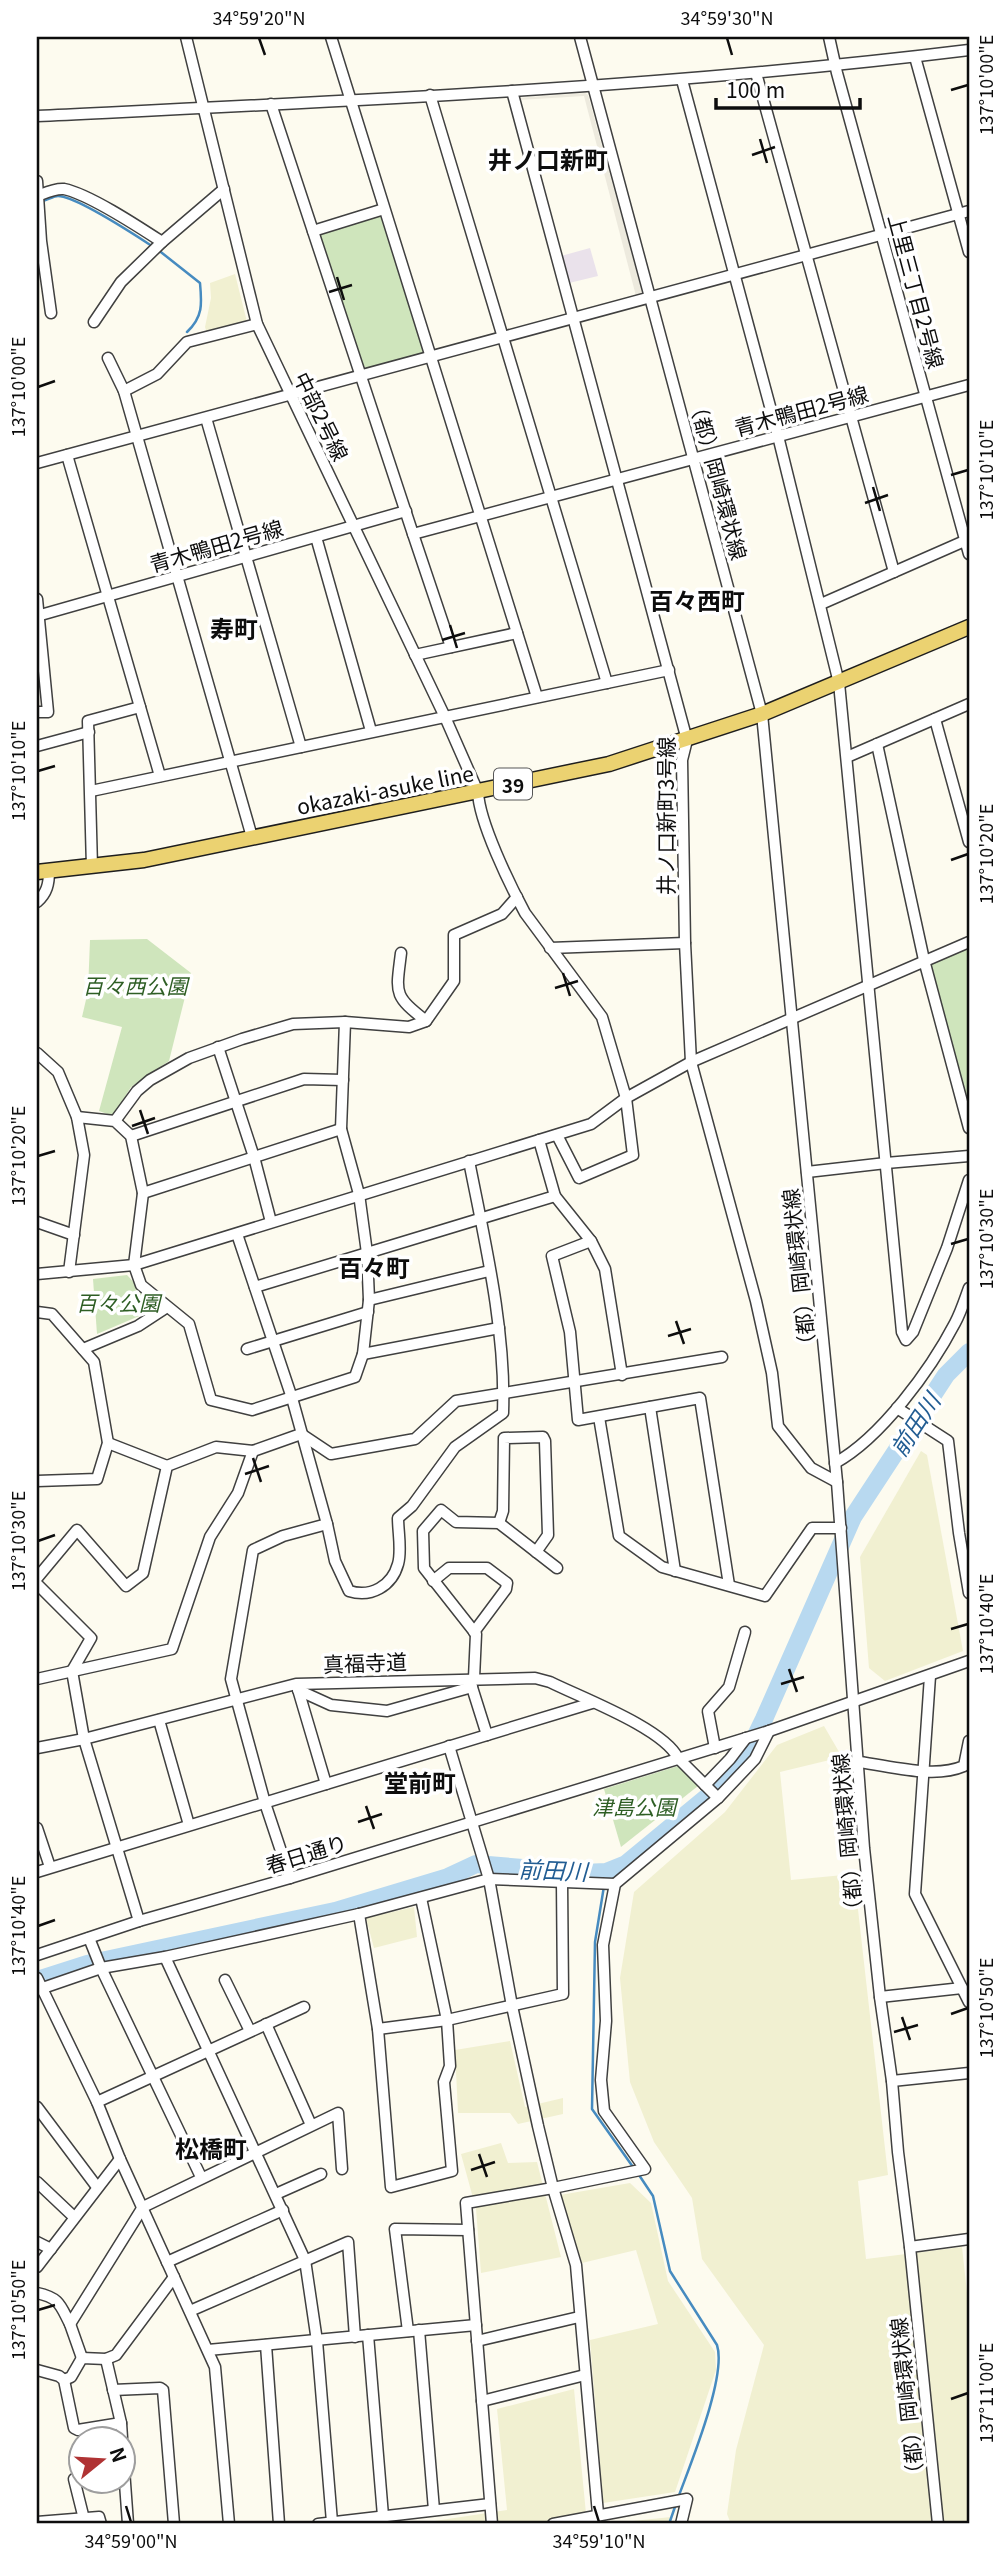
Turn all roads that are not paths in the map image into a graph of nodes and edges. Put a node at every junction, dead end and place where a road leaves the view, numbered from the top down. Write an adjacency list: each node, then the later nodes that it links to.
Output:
1 (186, 37): 15 (street, 中部2号線)
2 (331, 37): 13 (street)
3 (580, 37): 10 (street, （都）岡崎環状線)
4 (829, 37): 7 (street, 上里三丁目2号線)
5 (969, 50): 6 (street)
6 (915, 57): 7 (street); 22 (street)
7 (836, 65): 8 (street); 24 (street, 上里三丁目2号線)
8 (756, 74): 9 (street); 27 (street)
9 (682, 80): 10 (street); 28 (street)
10 (594, 87): 11 (street); 29 (street, （都）岡崎環状線)
11 (512, 91): 12 (street); 31 (street, 井ノ口新町3号線)
12 (430, 95): 13 (street); 34 (street)
13 (351, 100): 14 (street); 20 (street)
14 (271, 104): 15 (street); 23 (street)
15 (204, 108): 16 (street); 18 (street, 中部2号線)
16 (37, 116)
17 (37, 181): 19 (street)
18 (224, 188): 25 (street); 33 (street, 中部2号線)
19 (37, 195): 21 (street); 25 (street)
20 (384, 209): 23 (street); 35 (street)
21 (38, 212): 30 (street)
22 (964, 213): 24 (street); 26 (street)
23 (313, 231): 37 (street)
24 (881, 235): 27 (street); 41 (street, 上里三丁目2号線)
25 (162, 242): 32 (street)
26 (969, 252)
27 (807, 255): 28 (street); 42 (street)
28 (734, 274): 29 (street); 45 (street)
29 (650, 298): 31 (street); 47 (street, （都）岡崎環状線)
30 (51, 313)
31 (574, 318): 34 (street); 49 (street, 井ノ口新町3号線)
32 (94, 322)
33 (257, 324): 39 (street); 40 (street, 中部2号線)
34 (504, 338): 35 (street); 50 (street)
35 (430, 357): 37 (street); 52 (street)
36 (108, 358): 39 (street)
37 (362, 376): 40 (street); 51 (street)
38 (969, 385): 41 (street, 青木鴨田2号線)
39 (124, 391): 44 (street)
40 (290, 395): 43 (street); 53 (street, 中部2号線)
41 (926, 396): 42 (street, 青木鴨田2号線); 56 (street, 上里三丁目2号線)
42 (852, 417): 45 (street, 青木鴨田2号線); 59 (street)
43 (206, 418): 44 (street); 58 (street)
44 (137, 436): 46 (street); 60 (street)
45 (778, 436): 47 (street, 青木鴨田2号線); 63 (street)
46 (67, 455): 48 (street); 61 (street)
47 (693, 459): 49 (street, 青木鴨田2号線); 77 (street, （都）岡崎環状線)
48 (37, 463)
49 (617, 479): 50 (street, 青木鴨田2号線); 70 (street, 井ノ口新町3号線)
50 (551, 497): 52 (street, 青木鴨田2号線); 71 (street)
51 (406, 511): 53 (street, 青木鴨田2号線); 54 (street)
52 (480, 516): 54 (street, 青木鴨田2号線); 66 (street)
53 (354, 526): 55 (street, 青木鴨田2号線); 68 (street, 中部2号線)
54 (413, 534): 67 (street)
55 (316, 537): 58 (street, 青木鴨田2号線); 80 (street)
56 (967, 540): 57 (street, 上里三丁目2号線); 59 (street)
57 (969, 554)
58 (247, 556): 60 (street, 青木鴨田2号線); 85 (street)
59 (894, 572): 63 (street)
60 (177, 576): 61 (street, 青木鴨田2号線); 87 (street)
61 (108, 596): 64 (street, 青木鴨田2号線); 75 (street)
62 (37, 599): 64 (street)
63 (821, 604): 72 (street)
64 (38, 616): 69 (street)
65 (969, 627): 72 (main road, okazaki-asuke line / 39)
66 (517, 633): 67 (street); 73 (street)
67 (451, 647): 68 (street)
68 (415, 655): 78 (street, 中部2号線)
69 (40, 668): 76 (street)
70 (669, 670): 71 (street); 82 (street, 井ノ口新町3号線)
71 (607, 683): 73 (street)
72 (839, 684): 77 (main road, okazaki-asuke line / 39); 86 (street)
73 (537, 697): 78 (street)
74 (969, 704): 79 (street)
75 (140, 707): 81 (street); 88 (street)
76 (37, 712)
77 (762, 714): 82 (main road, okazaki-asuke line / 39); 103 (street, （都）岡崎環状線)
78 (444, 717): 80 (street); 90 (street, 中部2号線)
79 (935, 719): 83 (street); 92 (street)
80 (371, 731): 85 (street)
81 (89, 732): 84 (street); 89 (street)
82 (687, 740): 90 (main road, okazaki-asuke line / 39); 98 (street, 井ノ口新町3号線)
83 (877, 744): 86 (street); 101 (street)
84 (37, 746)
85 (301, 747): 87 (street)
86 (846, 757): 102 (street)
87 (231, 761): 88 (street); 91 (street)
88 (160, 776): 89 (street)
89 (91, 791): 93 (street)
90 (478, 792): 91 (main road, okazaki-asuke line / 39); 95 (street, 中部2号線)
91 (252, 837): 93 (main road, okazaki-asuke line / 39)
92 (969, 842)
93 (92, 867): 94 (main road, okazaki-asuke line / 39)
94 (43, 872): 96 (street)
95 (517, 897): 99 (street, 中部2号線); 104 (street)
96 (37, 902)
97 (969, 942): 101 (street)
98 (685, 943): 99 (street); 108 (street, 井ノ口新町3号線)
99 (551, 948): 110 (street, 中部2号線)
100 (401, 953): 104 (street)
101 (924, 960): 102 (street); 114 (street)
102 (869, 983): 103 (street); 122 (street)
103 (792, 1018): 108 (street); 123 (street, （都）岡崎環状線)
104 (426, 1021): 105 (street)
105 (345, 1022): 106 (street); 109 (street)
106 (218, 1047): 111 (street); 113 (street)
107 (37, 1054): 112 (street)
108 (691, 1062): 110 (street); 164 (street, 井ノ口新町3号線)
109 (343, 1080): 111 (street); 115 (street)
110 (626, 1098): 116 (street); 116 (street, 中部2号線)
111 (236, 1102): 117 (street); 120 (street)
112 (76, 1117): 113 (street); 132 (street)
113 (115, 1121): 117 (street)
114 (969, 1128)
115 (341, 1129): 120 (street); 126 (street)
116 (557, 1135): 118 (street)
117 (131, 1136): 125 (street)
118 (539, 1140): 121 (street); 127 (street)
119 (969, 1156): 122 (street)
120 (254, 1157): 125 (street); 130 (street)
121 (469, 1161): 126 (street); 128 (street)
122 (886, 1163): 123 (street); 124 (street)
123 (807, 1172): 161 (street, （都）岡崎環状線)
124 (969, 1180)
125 (143, 1193): 135 (street)
126 (359, 1194): 130 (street); 134 (street)
127 (555, 1196): 128 (street); 133 (street)
128 (480, 1219): 134 (street); 136 (street)
129 (37, 1222): 132 (street)
130 (271, 1222): 131 (street)
131 (237, 1234): 135 (street); 139 (street)
132 (74, 1236): 137 (street)
133 (591, 1241): 151 (street); 152 (street)
134 (368, 1254): 139 (street); 141 (street)
135 (134, 1265): 137 (street); 142 (street)
136 (489, 1271): 141 (street); 145 (street)
137 (69, 1272): 138 (street)
138 (37, 1274)
139 (255, 1287): 146 (street)
140 (969, 1288): 156 (street)
141 (369, 1300): 144 (street)
142 (167, 1307): 147 (street); 154 (street)
143 (37, 1312): 147 (street)
144 (368, 1312): 146 (street); 149 (street)
145 (499, 1328): 149 (street); 153 (street)
146 (273, 1340): 148 (street); 154 (street)
147 (83, 1349): 159 (street)
148 (247, 1349)
149 (363, 1354): 154 (street)
150 (722, 1357): 151 (street)
151 (622, 1375): 152 (street)
152 (573, 1382): 153 (street); 157 (street)
153 (503, 1392): 158 (street); 166 (street)
154 (292, 1398): 158 (street)
155 (650, 1407): 157 (street); 170 (street); 174 (street)
156 (897, 1408): 161 (street); 175 (street)
157 (599, 1416): 170 (street)
158 (301, 1434): 160 (street); 166 (street)
159 (108, 1443): 162 (street); 163 (street)
160 (253, 1451): 162 (street); 179 (street)
161 (835, 1463): 164 (street, （都）岡崎環状線)
162 (167, 1466): 171 (street)
163 (37, 1482)
164 (837, 1482): 167 (street, （都）岡崎環状線)
165 (499, 1523): 168 (street); 168 (street); 172 (street)
166 (327, 1524): 184 (street)
167 (841, 1528): 174 (street); 185 (street, （都）岡崎環状線)
168 (536, 1552): 169 (street)
169 (557, 1568)
170 (676, 1571): 174 (street)
171 (38, 1574)
172 (433, 1581): 176 (street); 176 (street)
173 (37, 1584): 179 (street)
174 (729, 1585)
175 (969, 1593)
176 (474, 1632): 182 (street)
177 (746, 1632): 195 (street)
178 (969, 1661): 180 (street)
179 (72, 1671): 181 (street); 191 (street)
180 (930, 1676): 185 (street); 198 (street)
181 (37, 1679)
182 (472, 1681): 183 (street, 真福寺道); 183 (street); 186 (street, 真福寺道); 189 (street)
183 (297, 1687): 184 (street, 真福寺道); 200 (street)
184 (236, 1701): 187 (street, 真福寺道); 203 (street)
185 (854, 1702): 188 (street); 197 (street, （都）岡崎環状線)
186 (592, 1703): 189 (street); 196 (street, 真福寺道)
187 (159, 1720): 191 (street, 真福寺道); 205 (street)
188 (769, 1731): 190 (street, 春日通り); 202 (street)
189 (487, 1735): 193 (street)
190 (746, 1738): 195 (street, 春日通り); 201 (street)
191 (84, 1739): 194 (street, 真福寺道); 207 (street)
192 (969, 1741): 199 (street)
193 (449, 1746): 200 (street); 204 (street)
194 (37, 1748)
195 (715, 1748): 196 (street, 春日通り)
196 (678, 1758): 201 (street, 真福寺道); 204 (street, 春日通り)
197 (859, 1762): 198 (street); 224 (street, （都）岡崎環状線)
198 (925, 1770): 199 (street); 223 (street)
199 (967, 1771)
200 (326, 1784): 203 (street)
201 (705, 1785): 202 (street, 真福寺道)
202 (718, 1798): 213 (street)
203 (265, 1803): 205 (street); 210 (street)
204 (472, 1823): 210 (street, 春日通り); 211 (street)
205 (189, 1825): 207 (street)
206 (37, 1828): 208 (street)
207 (117, 1846): 208 (street); 216 (street)
208 (50, 1867): 209 (street)
209 (37, 1871)
210 (290, 1878): 216 (street, 春日通り)
211 (489, 1879): 212 (street); 214 (street); 226 (street)
212 (562, 1882): 213 (street); 226 (street)
213 (615, 1884): 246 (street)
214 (421, 1898): 215 (street); 228 (street)
215 (359, 1913): 219 (street); 230 (street)
216 (139, 1921): 217 (street, 春日通り)
217 (89, 1938): 218 (street, 春日通り); 220 (street)
218 (37, 1955)
219 (165, 1957): 220 (street); 232 (street)
220 (101, 1968): 222 (street); 234 (street)
221 (225, 1980): 231 (street)
222 (38, 1985): 236 (street)
223 (962, 1988): 224 (street); 225 (street)
224 (880, 1997): 235 (street, （都）岡崎環状線)
225 (969, 2002)
226 (512, 2006): 228 (street); 246 (street)
227 (303, 2007): 229 (street)
228 (447, 2020): 230 (street); 230 (street)
229 (266, 2024): 231 (street); 238 (street)
230 (378, 2029)
231 (250, 2031): 232 (street)
232 (209, 2050): 234 (street); 239 (street)
233 (969, 2073): 235 (street)
234 (153, 2076): 236 (street); 243 (street)
235 (892, 2081): 254 (street, （都）岡崎環状線)
236 (97, 2102): 240 (street)
237 (37, 2107): 245 (street)
238 (311, 2125): 239 (street); 241 (street)
239 (256, 2151): 243 (street); 247 (street)
240 (120, 2159): 245 (street); 248 (street)
241 (342, 2169)
242 (321, 2174): 247 (street)
243 (201, 2177): 248 (street)
244 (37, 2182): 250 (street)
245 (97, 2187): 250 (street)
246 (553, 2188): 251 (street); 262 (street)
247 (275, 2194): 249 (street)
248 (143, 2207): 257 (street); 263 (street)
249 (283, 2210): 256 (street); 257 (street)
250 (74, 2217): 255 (street)
251 (468, 2230): 264 (street); 265 (street)
252 (969, 2239): 254 (street)
253 (37, 2242): 255 (street)
254 (910, 2247): 299 (street, （都）岡崎環状線)
255 (51, 2249): 258 (street)
256 (305, 2260): 261 (street); 267 (street); 268 (street)
257 (167, 2262): 259 (street)
258 (37, 2267)
259 (174, 2277): 261 (street); 273 (street)
260 (37, 2293): 263 (street)
261 (190, 2311): 271 (street)
262 (579, 2317): 269 (street); 275 (street)
263 (70, 2324): 272 (street)
264 (476, 2325): 265 (street); 269 (street)
265 (414, 2331): 266 (street); 283 (street)
266 (368, 2335): 267 (street); 285 (street)
267 (355, 2337): 268 (street)
268 (317, 2341): 270 (street); 289 (street)
269 (477, 2341): 278 (street)
270 (267, 2345): 271 (street); 294 (street)
271 (208, 2350): 293 (street)
272 (82, 2358): 273 (street); 276 (street)
273 (106, 2359): 277 (street)
274 (37, 2370): 276 (street)
275 (585, 2375): 278 (street); 284 (street)
276 (64, 2380): 279 (street)
277 (113, 2390): 279 (street); 292 (street)
278 (482, 2401): 282 (street)
279 (121, 2423)
280 (78, 2494): 286 (street)
281 (126, 2494): 291 (street)
282 (491, 2504): 283 (street); 296 (street)
283 (434, 2510): 285 (street)
284 (598, 2514): 297 (street); 298 (street)
285 (383, 2516): 289 (street)
286 (84, 2519): 288 (street); 290 (street)
287 (37, 2522): 288 (street)
288 (72, 2522)
289 (332, 2522): 295 (street)
290 (101, 2524)
291 (128, 2524)
292 (174, 2524)
293 (229, 2524)
294 (279, 2524)
295 (318, 2524)
296 (492, 2524)
297 (553, 2524)
298 (681, 2524)
299 (938, 2524)

